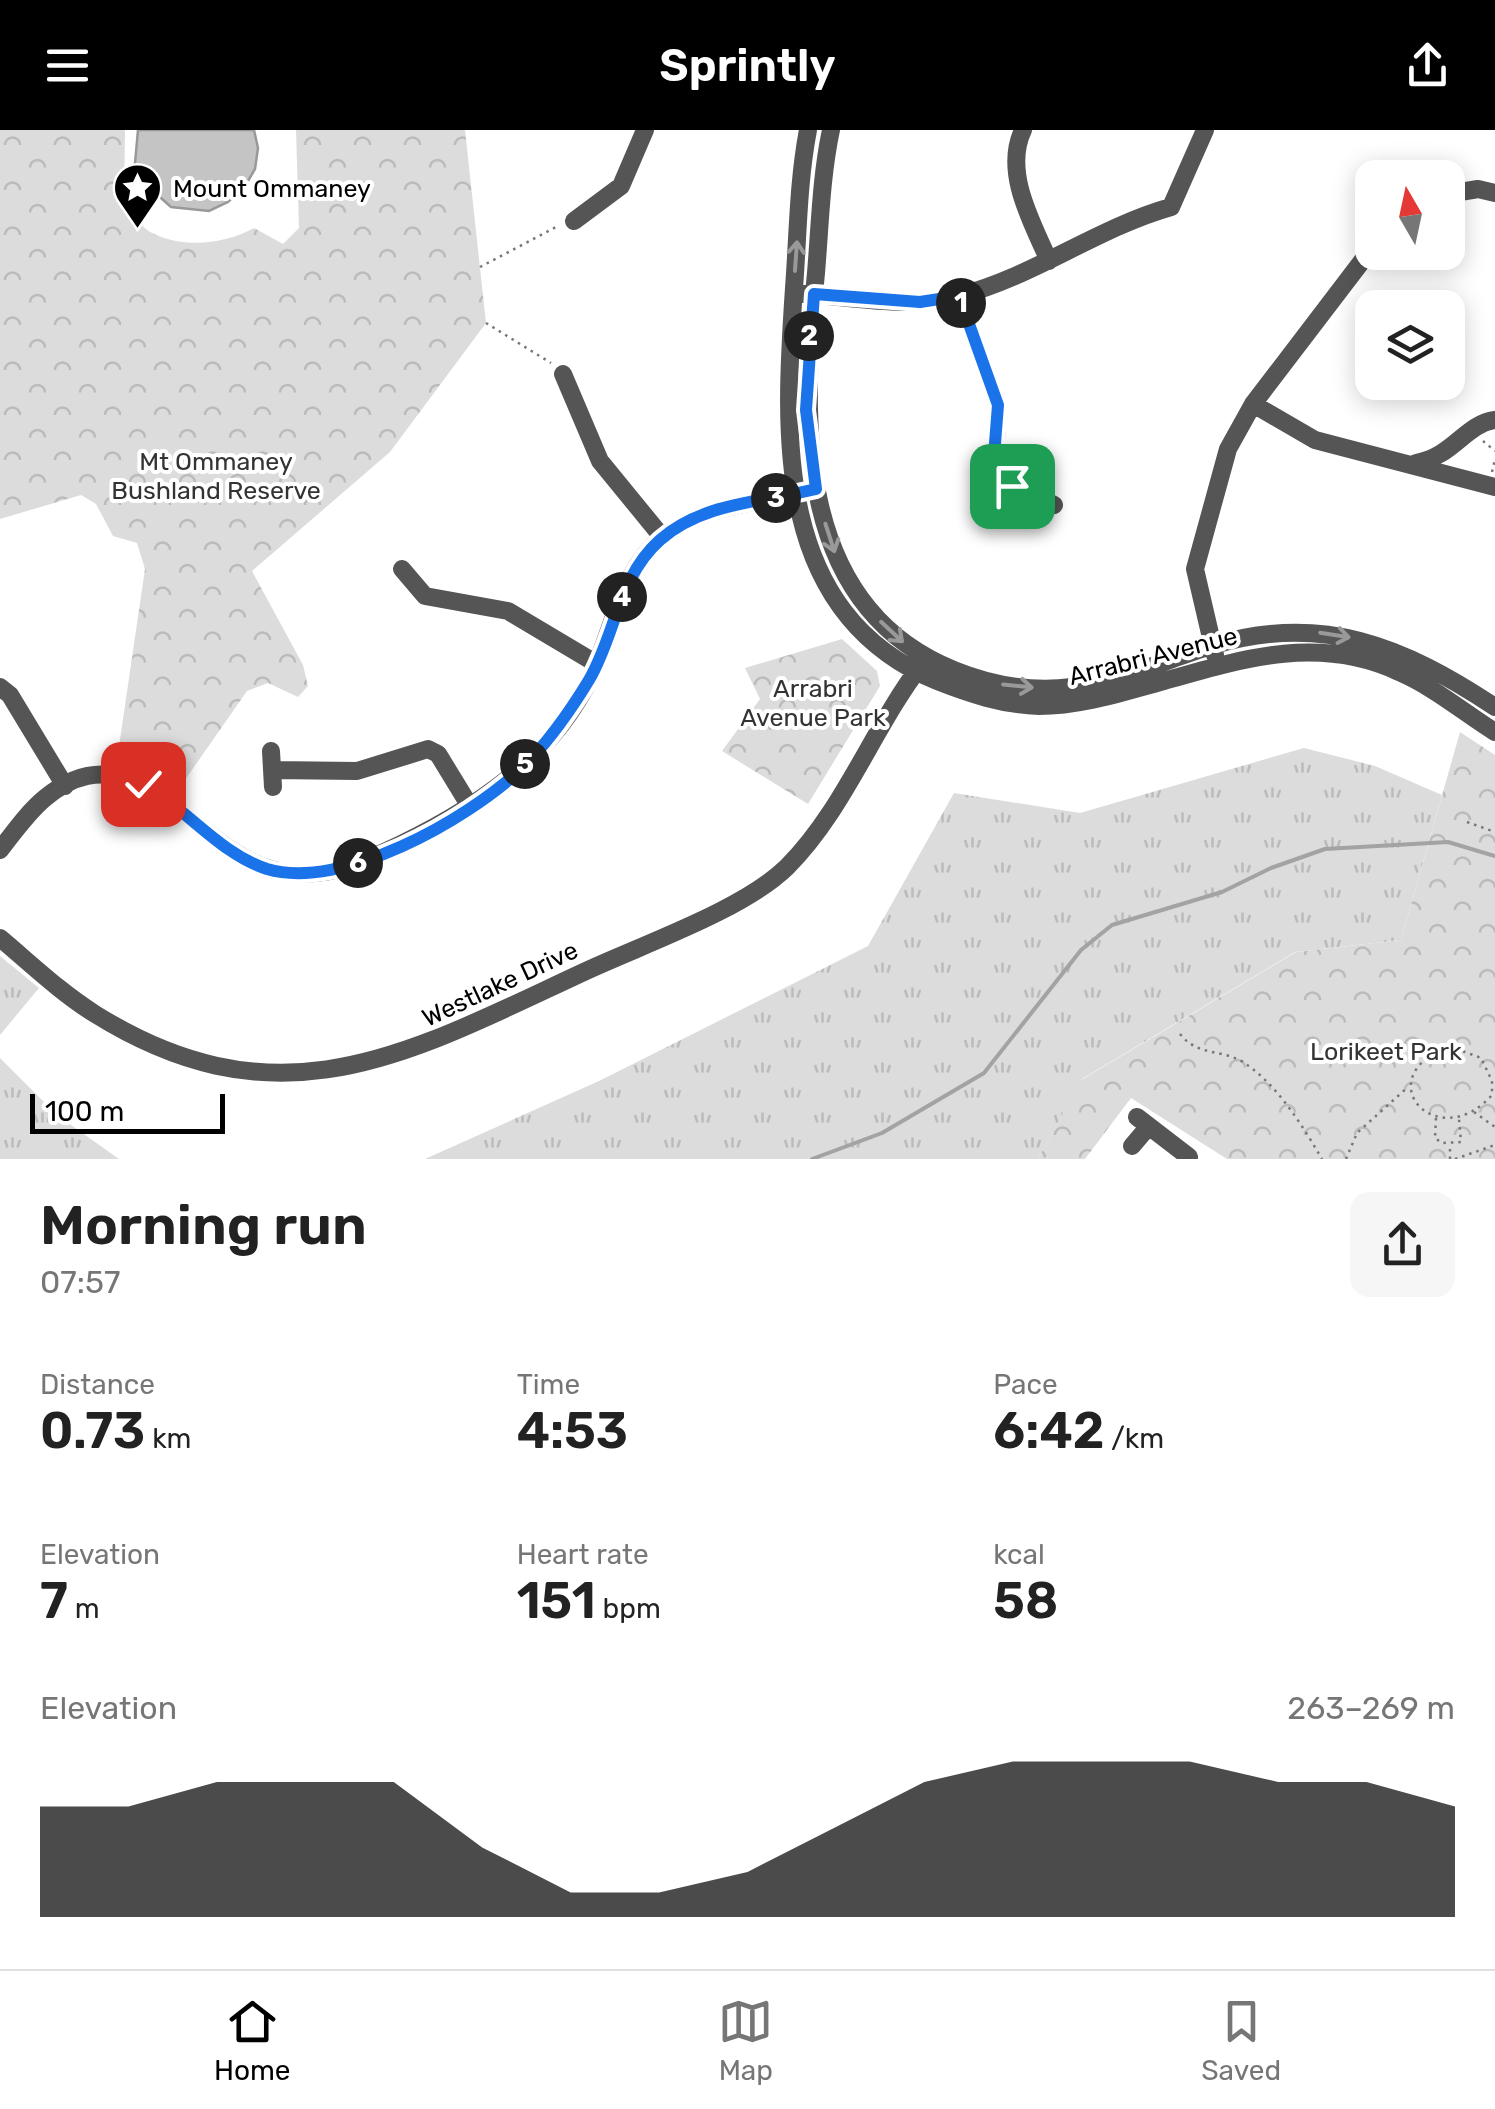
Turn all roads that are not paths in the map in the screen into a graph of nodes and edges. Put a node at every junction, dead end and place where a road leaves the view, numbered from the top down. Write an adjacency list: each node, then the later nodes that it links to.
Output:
1 (645, 130): 8 (street)
2 (1023, 130): 9 (street)
3 (1205, 130): 9 (street)
4 (804, 131): 5 (street); 11 (street, Arrabri Avenue, one-way to 4)
5 (830, 133): 12 (street, Arrabri Avenue)
6 (1465, 191): 7 (street)
7 (1495, 193)
8 (574, 221)
9 (1049, 261): 13 (street)
10 (1355, 270): 15 (street)
11 (794, 293): 12 (street); 20 (street, Arrabri Avenue)
12 (814, 294): 13 (street); 19 (street, Arrabri Avenue)
13 (959, 296): 21 (street)
14 (564, 374): 22 (street)
15 (1253, 404): 17 (street); 24 (street)
16 (1495, 420): 17 (street)
17 (1410, 463): 18 (street)
18 (1495, 487)
19 (816, 489): 20 (street); 26 (street, Arrabri Avenue, one-way to 26)
20 (796, 494): 22 (street); 26 (street, Arrabri Avenue)
21 (1054, 504)
22 (663, 538): 25 (street)
23 (402, 569): 25 (street)
24 (1212, 646): 26 (street, Arrabri Avenue, one-way to 24); 27 (street); 29 (street, Arrabri Avenue, one-way to 29)
25 (597, 664): 33 (street)
26 (920, 665): 27 (street, Arrabri Avenue); 35 (street, Westlake Drive)
27 (1218, 665): 30 (street, Arrabri Avenue)
28 (0, 687): 32 (street)
29 (1495, 707)
30 (1495, 732)
31 (271, 751): 33 (street)
32 (64, 786): 33 (street); 34 (street)
33 (470, 808)
34 (0, 850)
35 (0, 938)
36 (1132, 1146): 37 (street)
37 (1191, 1158)

